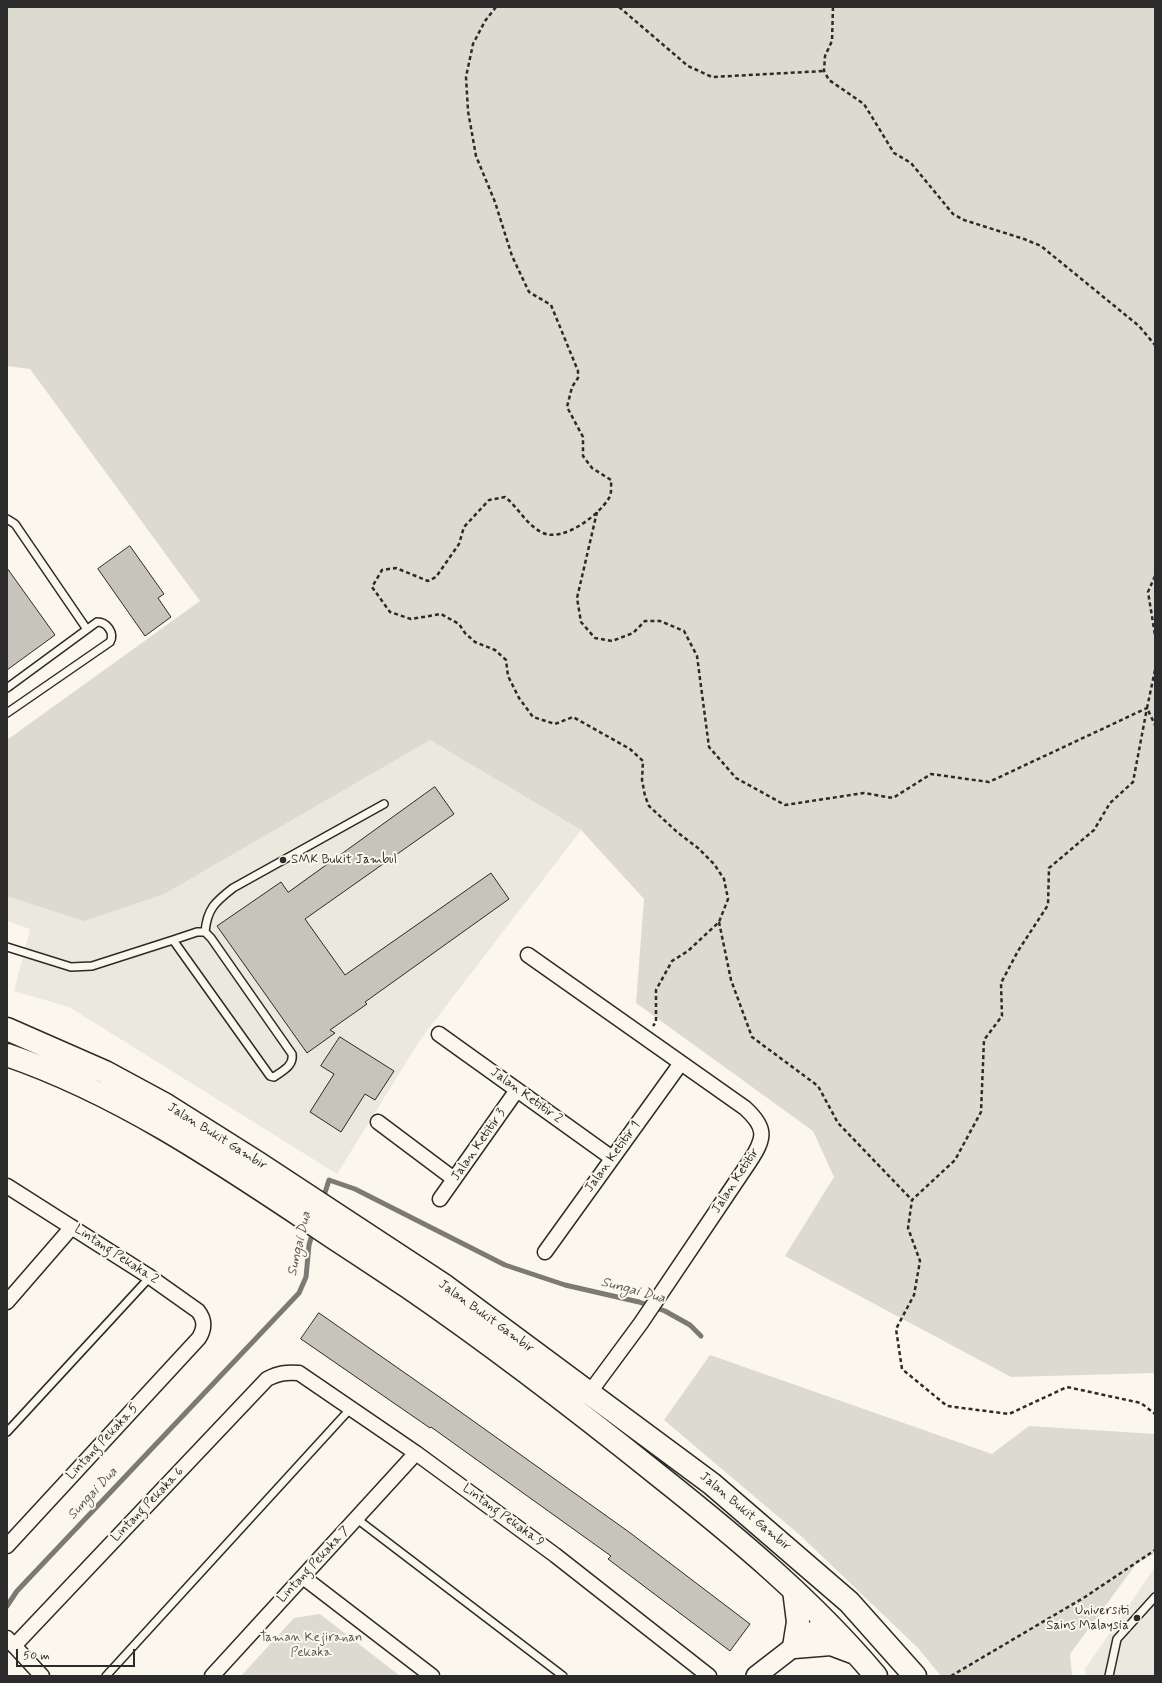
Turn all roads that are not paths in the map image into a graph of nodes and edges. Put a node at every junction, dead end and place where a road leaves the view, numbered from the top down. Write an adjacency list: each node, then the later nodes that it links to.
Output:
1 (7, 519): 2 (lane)
2 (86, 628): 3 (lane); 4 (lane)
3 (7, 688)
4 (7, 713)
5 (384, 804): 6 (lane)
6 (205, 932): 7 (lane); 7 (lane)
7 (173, 940): 8 (lane)
8 (7, 947)
9 (528, 954): 13 (street, Jalan Ketitir)
10 (7, 1029): 20 (main road, Jalan Bukit Gambir)
11 (439, 1034): 14 (street, Jalan Ketitir 2)
12 (7, 1055): 20 (main road, Jalan Bukit Gambir)
13 (681, 1063): 16 (street, Jalan Ketitir 1); 28 (street, Jalan Ketitir)
14 (517, 1090): 16 (street, Jalan Ketitir 2); 17 (street, Jalan Ketitir 3)
15 (378, 1122): 17 (street)
16 (612, 1158): 23 (street, Jalan Ketitir 1)
17 (454, 1179): 19 (street, Jalan Ketitir 3)
18 (7, 1186): 21 (street, Lintang Pekaka 2)
19 (440, 1199)
20 (297, 1202): 22 (main road, Jalan Bukit Gambir)
21 (72, 1227): 24 (street, Lintang Pekaka 2); 25 (street)
22 (338, 1229): 28 (main road, Jalan Bukit Gambir); 36 (main road, Jalan Bukit Gambir)
23 (545, 1252)
24 (150, 1278): 26 (street, Lintang Pekaka 2); 30 (lane)
25 (7, 1302)
26 (199, 1338): 33 (street, Lintang Pekaka 5)
27 (287, 1372): 29 (street, Lintang Pekaka 9); 40 (street, Lintang Pekaka 6)
28 (590, 1392): 35 (main road, Jalan Bukit Gambir)
29 (351, 1408): 31 (street, Lintang Pekaka 9); 44 (lane)
30 (7, 1432)
31 (416, 1453): 32 (street, Lintang Pekaka 7); 48 (street, Lintang Pekaka 9)
32 (357, 1519): 34 (street, Lintang Pekaka 7); 47 (lane)
33 (7, 1546)
34 (303, 1578): 45 (street, Lintang Pekaka 7); 46 (street)
35 (826, 1580): 38 (main road); 39 (main road, Jalan Bukit Gambir)
36 (794, 1590): 38 (main road, Jalan Bukit Gambir); 41 (main road)
37 (1155, 1597): 52 (lane)
38 (826, 1621): 39 (main road); 41 (main road); 42 (main road, Jalan Bukit Gambir)
39 (871, 1625): 51 (main road, Jalan Bukit Gambir)
40 (11, 1642): 43 (street)
41 (794, 1647): 42 (main road); 49 (main road)
42 (858, 1654): 50 (main road, Jalan Bukit Gambir)
43 (42, 1676)
44 (106, 1676)
45 (212, 1676)
46 (432, 1676)
47 (563, 1676)
48 (709, 1676)
49 (756, 1676)
50 (876, 1676)
51 (915, 1676)
52 (1109, 1676)

